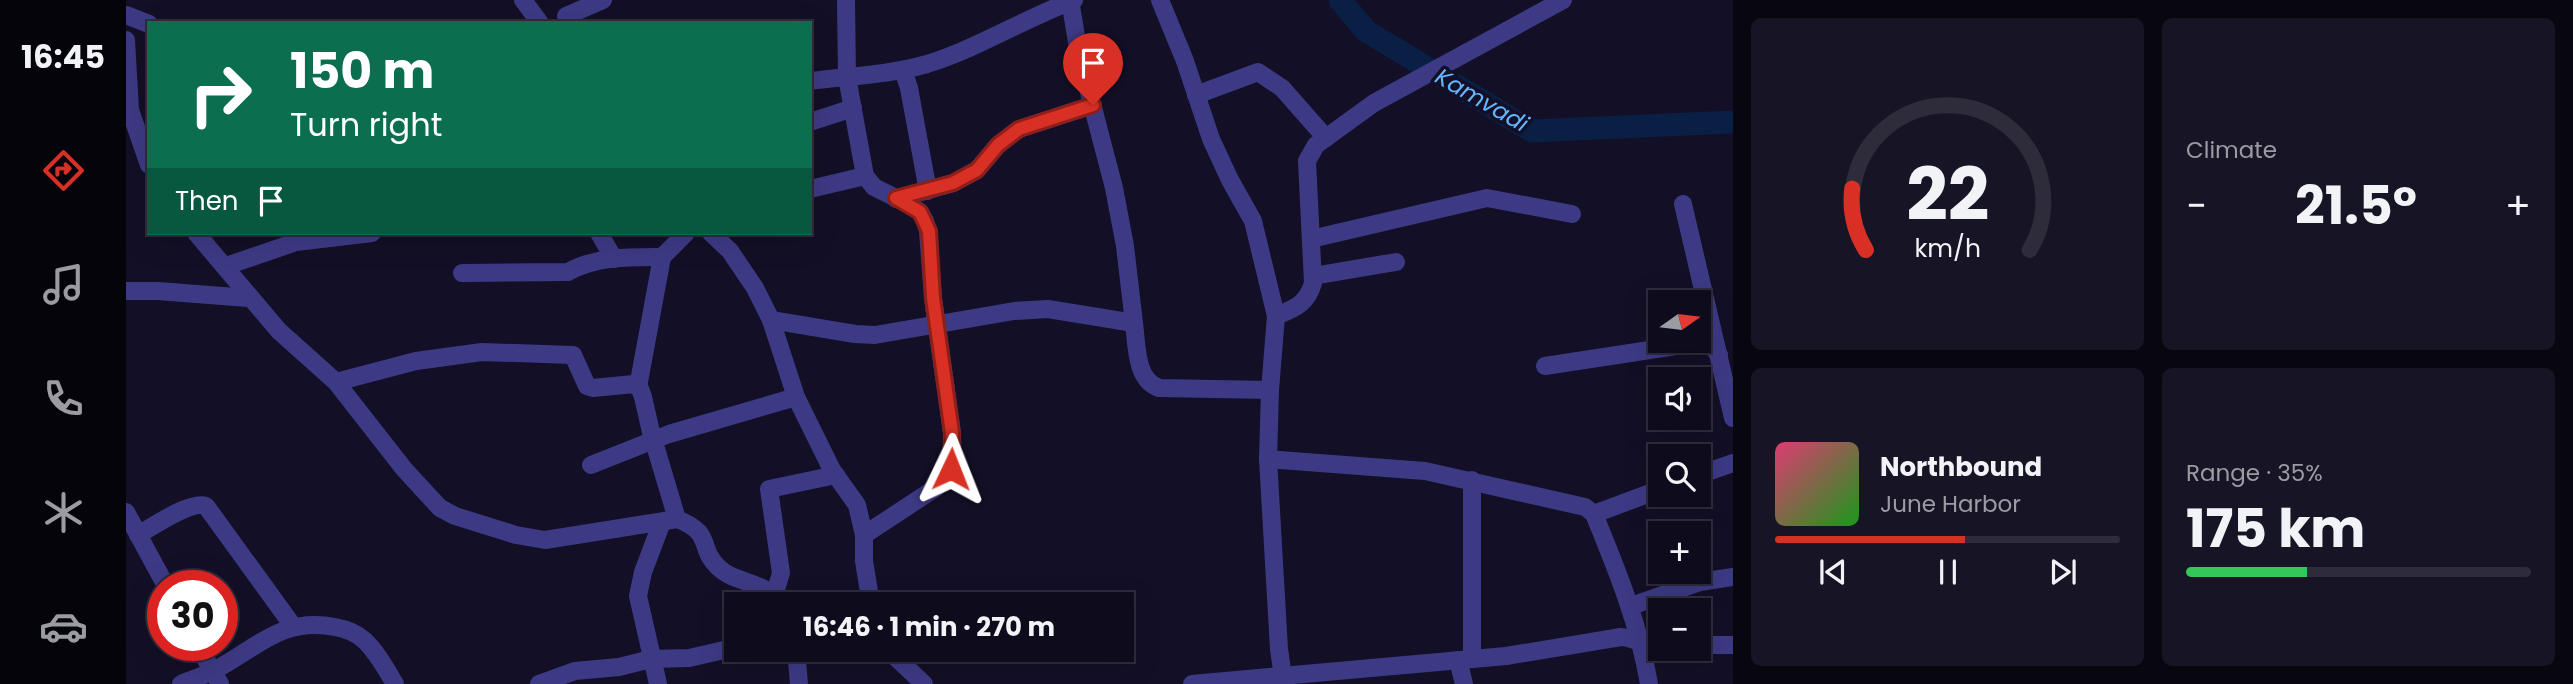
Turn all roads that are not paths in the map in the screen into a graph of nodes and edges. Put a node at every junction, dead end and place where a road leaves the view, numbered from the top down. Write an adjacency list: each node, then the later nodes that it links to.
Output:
1 (523, 0): 9 (street)
2 (603, 0): 7 (street)
3 (846, 0): 13 (street)
4 (1160, 0): 15 (street)
5 (1563, 0): 19 (street)
6 (1071, 1): 12 (street); 16 (street)
7 (566, 13)
8 (126, 15): 10 (street)
9 (539, 21)
10 (147, 23)
11 (126, 40): 20 (street)
12 (903, 70): 13 (street); 23 (street)
13 (847, 77): 14 (street); 17 (street)
14 (812, 81)
15 (1196, 95): 19 (street); 41 (street)
16 (1093, 105): 23 (street); 43 (street)
17 (853, 108): 18 (street); 21 (street)
18 (812, 121)
19 (1326, 138): 32 (street)
20 (147, 160)
21 (865, 176): 22 (street); 24 (street)
22 (812, 189)
23 (928, 191): 24 (street)
24 (896, 198): 44 (street)
25 (1683, 204): 45 (street)
26 (1572, 214): 32 (street)
27 (198, 235): 36 (street)
28 (355, 235): 36 (street)
29 (600, 235): 34 (street)
30 (685, 235): 33 (street)
31 (713, 235): 42 (street)
32 (1311, 239): 38 (street)
33 (662, 257): 34 (street); 48 (street)
34 (614, 259): 37 (street)
35 (1396, 262): 38 (street)
36 (226, 266): 40 (street)
37 (462, 273)
38 (1313, 276): 41 (street)
39 (126, 291): 40 (street)
40 (248, 298): 47 (street)
41 (1276, 316): 49 (street)
42 (771, 320): 44 (street); 50 (street)
43 (1134, 323): 44 (street); 49 (street)
44 (938, 325): 64 (street)
45 (1719, 355): 46 (street); 51 (street)
46 (1545, 366)
47 (336, 382): 48 (street); 62 (street)
48 (638, 387): 52 (street)
49 (1270, 390): 53 (street)
50 (796, 397): 52 (street); 57 (street)
51 (1733, 418)
52 (653, 441): 55 (street); 62 (street)
53 (1268, 459): 58 (street); 83 (street)
54 (1733, 463): 56 (street)
55 (591, 466)
56 (1711, 471)
57 (836, 475): 64 (street); 68 (street)
58 (1472, 480): 61 (street); 78 (street)
59 (1648, 494): 61 (street)
60 (126, 512): 63 (street)
61 (1594, 514): 70 (street)
62 (669, 521): 67 (street); 77 (street)
63 (138, 535): 65 (street); 71 (street)
64 (864, 535): 69 (street)
65 (157, 570)
66 (1733, 577): 70 (street)
67 (767, 592)
68 (778, 592)
69 (869, 592)
70 (1631, 606): 72 (street)
71 (293, 626): 82 (street); 86 (street)
72 (1642, 644): 73 (street); 78 (street); 92 (street)
73 (1648, 645)
74 (1711, 645): 75 (street)
75 (1733, 645)
76 (724, 650): 77 (street)
77 (651, 659): 87 (street); 88 (street)
78 (1465, 660): 83 (street); 84 (street)
79 (206, 661): 82 (street)
80 (797, 662): 89 (street)
81 (901, 662): 90 (street)
82 (216, 678): 85 (street)
83 (1283, 680): 91 (street)
84 (1461, 683)
85 (181, 684)
86 (395, 684)
87 (540, 684)
88 (658, 684)
89 (799, 684)
90 (924, 684)
91 (1192, 684)
92 (1649, 684)

